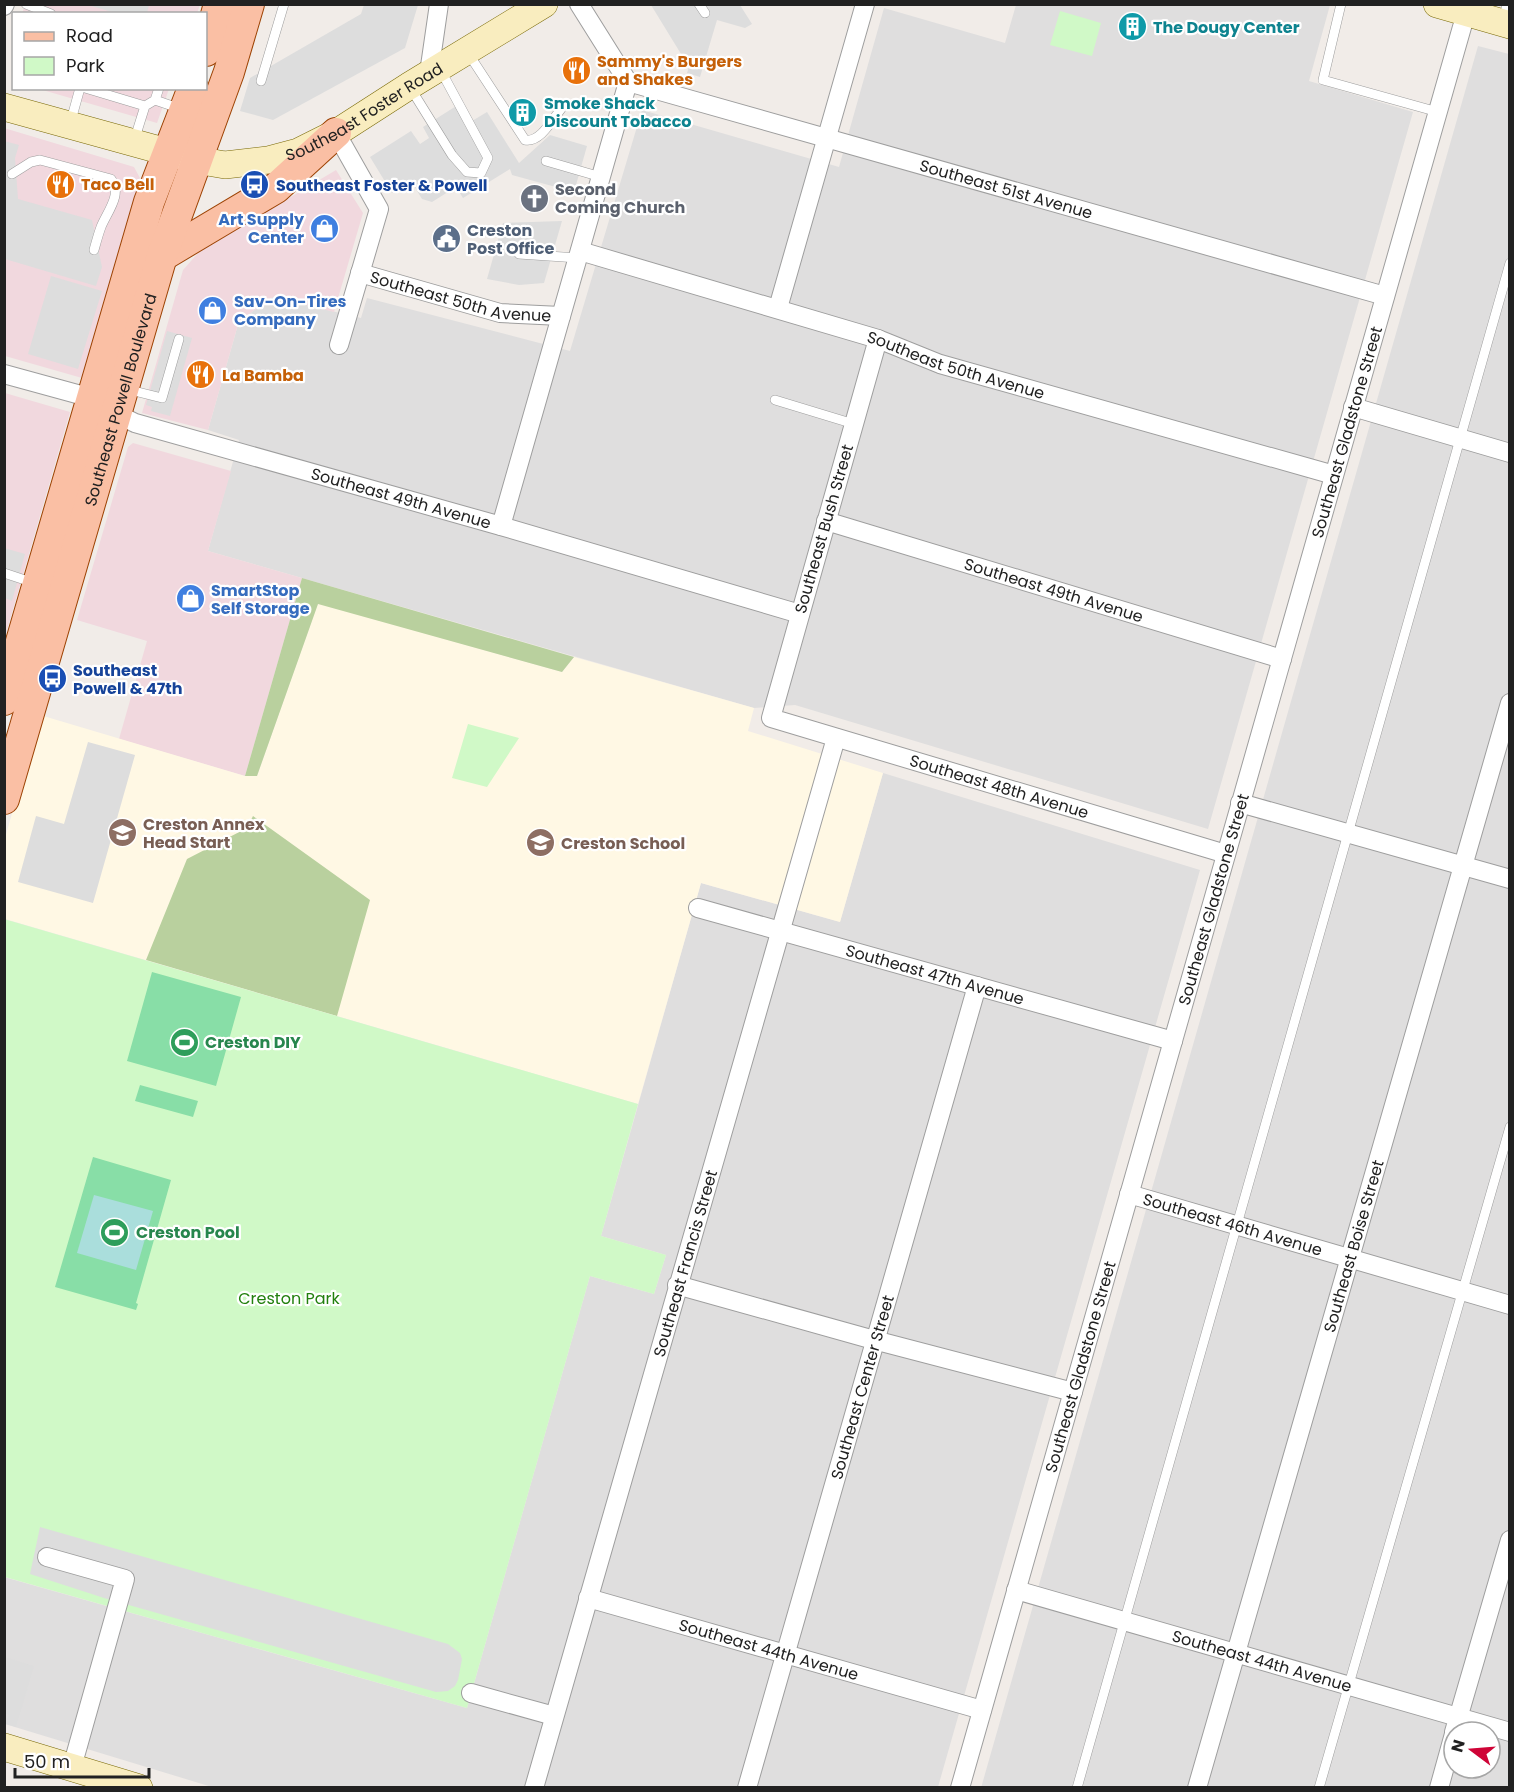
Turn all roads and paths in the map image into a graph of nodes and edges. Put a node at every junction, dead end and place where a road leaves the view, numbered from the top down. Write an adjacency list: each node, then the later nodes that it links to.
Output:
1 (26, 4): 11 (lane)
2 (219, 4): 14 (main road)
3 (249, 4): 33 (main road, Southeast Powell Boulevard)
4 (284, 4): 17 (lane)
5 (439, 4): 16 (street)
6 (544, 4): 15 (main road, Southeast Foster Road)
7 (579, 4): 18 (street)
8 (865, 4): 30 (street)
9 (1341, 4): 27 (lane)
10 (1437, 4): 12 (main road)
11 (46, 12)
12 (1466, 13): 13 (main road); 27 (street, Southeast Gladstone Street)
13 (1506, 18)
14 (207, 47)
15 (467, 50): 16 (main road, Southeast Foster Road); 26 (lane)
16 (426, 75): 16 (lane); 29 (main road, Southeast Foster Road)
17 (261, 81)
18 (628, 82): 30 (street, Southeast 51st Avenue); 36 (street)
19 (79, 90): 28 (lane)
20 (92, 90): 24 (lane)
21 (158, 90): 23 (lane)
22 (189, 99): 23 (lane); 32 (main road, Southeast Powell Boulevard)
23 (155, 100): 24 (lane)
24 (145, 106): 31 (lane)
25 (4, 107): 28 (main road)
26 (561, 109)
27 (1438, 112): 43 (street, Southeast Gladstone Street)
28 (69, 125): 31 (main road)
29 (336, 133): 33 (main road, Southeast Foster Road); 40 (main road); 42 (street)
30 (826, 140): 43 (street, Southeast 51st Avenue); 44 (street)
31 (133, 144): 32 (main road)
32 (168, 153): 33 (main road, Southeast Foster Road); 51 (main road, Southeast Powell Boulevard)
33 (196, 160): 40 (main road, Southeast Powell Boulevard)
34 (546, 161): 36 (lane)
35 (12, 174): 37 (lane)
36 (601, 177): 39 (street)
37 (94, 250)
38 (519, 254): 39 (lane)
39 (579, 255): 44 (street, Southeast 50th Avenue); 45 (street)
40 (162, 256): 51 (main road, Southeast Powell Boulevard)
41 (1509, 263): 54 (lane)
42 (360, 273): 45 (street, Southeast 50th Avenue); 48 (street)
43 (1385, 296): 52 (street, Southeast Gladstone Street)
44 (778, 308): 47 (street, Southeast 50th Avenue)
45 (561, 316): 58 (street)
46 (179, 339): 51 (lane)
47 (878, 339): 53 (street, Southeast Bush Street); 56 (street, Southeast 50th Avenue)
48 (339, 345)
49 (4, 374): 51 (street, Southeast 49th Avenue)
50 (775, 400): 53 (lane)
51 (110, 401): 58 (street, Southeast 49th Avenue); 60 (main road, Southeast Powell Boulevard); 67 (main road, Southeast Powell Boulevard)
52 (1353, 407): 54 (street); 56 (street, Southeast Gladstone Street)
53 (854, 424): 57 (street, Southeast Bush Street)
54 (1460, 438): 55 (street); 69 (lane)
55 (1509, 453)
56 (1334, 475): 62 (street, Southeast Gladstone Street)
57 (826, 521): 61 (street, Southeast Bush Street); 62 (street, Southeast 49th Avenue)
58 (501, 526): 61 (street, Southeast 49th Avenue)
59 (4, 573): 60 (lane)
60 (38, 584): 63 (main road, Southeast Powell Boulevard)
61 (800, 614): 65 (street, Southeast Bush Street)
62 (1282, 659): 68 (street, Southeast Gladstone Street)
63 (4, 700)
64 (1509, 703): 71 (street, Southeast Boise Street)
65 (771, 718): 66 (street, Southeast 48th Avenue)
66 (836, 738): 70 (street, Southeast 48th Avenue); 74 (street, Southeast Francis Street)
67 (4, 799)
68 (1240, 803): 69 (street); 70 (street, Southeast Gladstone Street)
69 (1347, 834): 71 (street); 79 (lane)
70 (1226, 854): 76 (street, Southeast Gladstone Street)
71 (1462, 866): 72 (street); 80 (street, Southeast Boise Street)
72 (1509, 879)
73 (698, 908): 74 (street, Southeast 47th Avenue)
74 (780, 930): 75 (street, Southeast 47th Avenue); 81 (street, Southeast Francis Street)
75 (976, 986): 76 (street, Southeast 47th Avenue); 84 (street, Southeast Center Street)
76 (1173, 1041): 78 (street, Southeast Gladstone Street)
77 (1509, 1127): 82 (lane)
78 (1129, 1194): 79 (street, Southeast 46th Avenue); 85 (street, Southeast Gladstone Street)
79 (1236, 1226): 80 (street, Southeast 46th Avenue); 90 (lane)
80 (1349, 1258): 82 (street, Southeast 46th Avenue); 91 (street, Southeast Boise Street)
81 (677, 1285): 84 (street); 89 (street, Southeast Francis Street)
82 (1463, 1291): 83 (street, Southeast 46th Avenue); 93 (lane)
83 (1509, 1305)
84 (874, 1340): 85 (street); 92 (street, Southeast Center Street)
85 (1072, 1392): 88 (street, Southeast Gladstone Street)
86 (1509, 1540): 97 (street)
87 (47, 1557): 100 (street)
88 (1016, 1590): 90 (street, Southeast 44th Avenue); 95 (street, Southeast Gladstone Street)
89 (588, 1599): 92 (street, Southeast 44th Avenue); 96 (street, Southeast Francis Street)
90 (1124, 1622): 91 (street, Southeast 44th Avenue); 105 (lane)
91 (1235, 1653): 93 (street, Southeast 44th Avenue); 106 (street, Southeast Boise Street)
92 (784, 1654): 95 (street, Southeast 44th Avenue); 103 (street, Southeast Center Street)
93 (1348, 1686): 98 (street, Southeast 44th Avenue); 107 (lane)
94 (471, 1693): 96 (street)
95 (982, 1710): 104 (street, Southeast Gladstone Street)
96 (554, 1716): 102 (street, Southeast Francis Street)
97 (1458, 1720)
98 (1442, 1723)
99 (4, 1747): 100 (main road)
100 (72, 1767): 101 (main road)
101 (139, 1788)
102 (534, 1788)
103 (747, 1788)
104 (960, 1788)
105 (1077, 1788)
106 (1197, 1788)
107 (1319, 1788)

